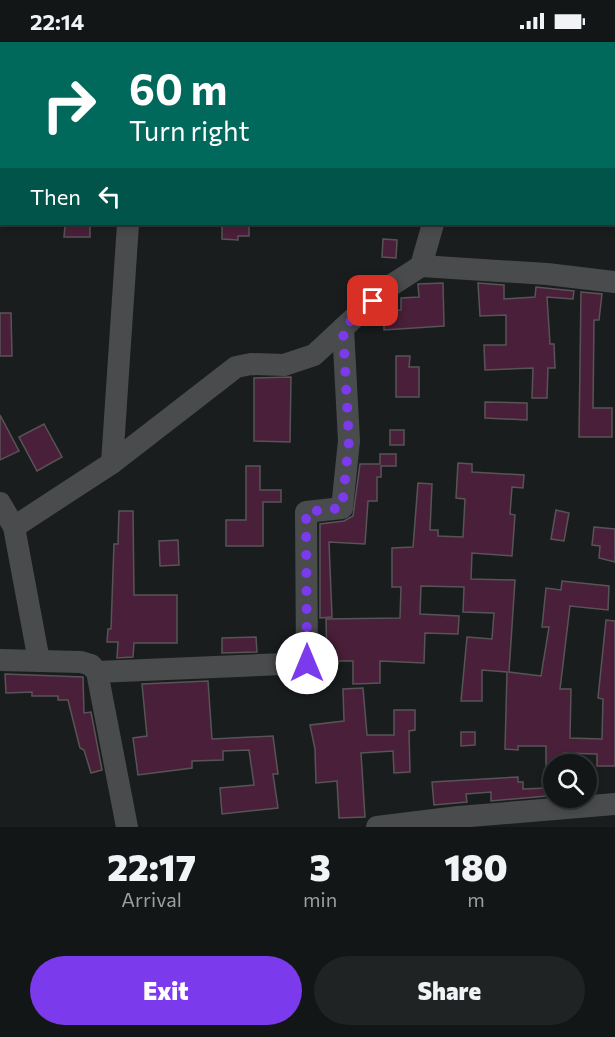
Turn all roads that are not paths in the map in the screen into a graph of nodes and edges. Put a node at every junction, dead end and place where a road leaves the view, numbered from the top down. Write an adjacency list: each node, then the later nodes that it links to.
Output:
1 (128, 225): 6 (street)
2 (433, 225): 3 (street)
3 (421, 266): 4 (street); 5 (street)
4 (615, 282)
5 (343, 328): 6 (street); 11 (street)
6 (112, 464): 8 (street)
7 (0, 503): 8 (street)
8 (14, 527): 10 (street)
9 (0, 660): 10 (street)
10 (39, 661): 11 (street)
11 (97, 672): 13 (street)
12 (615, 804): 14 (street)
13 (127, 827)
14 (377, 827)

